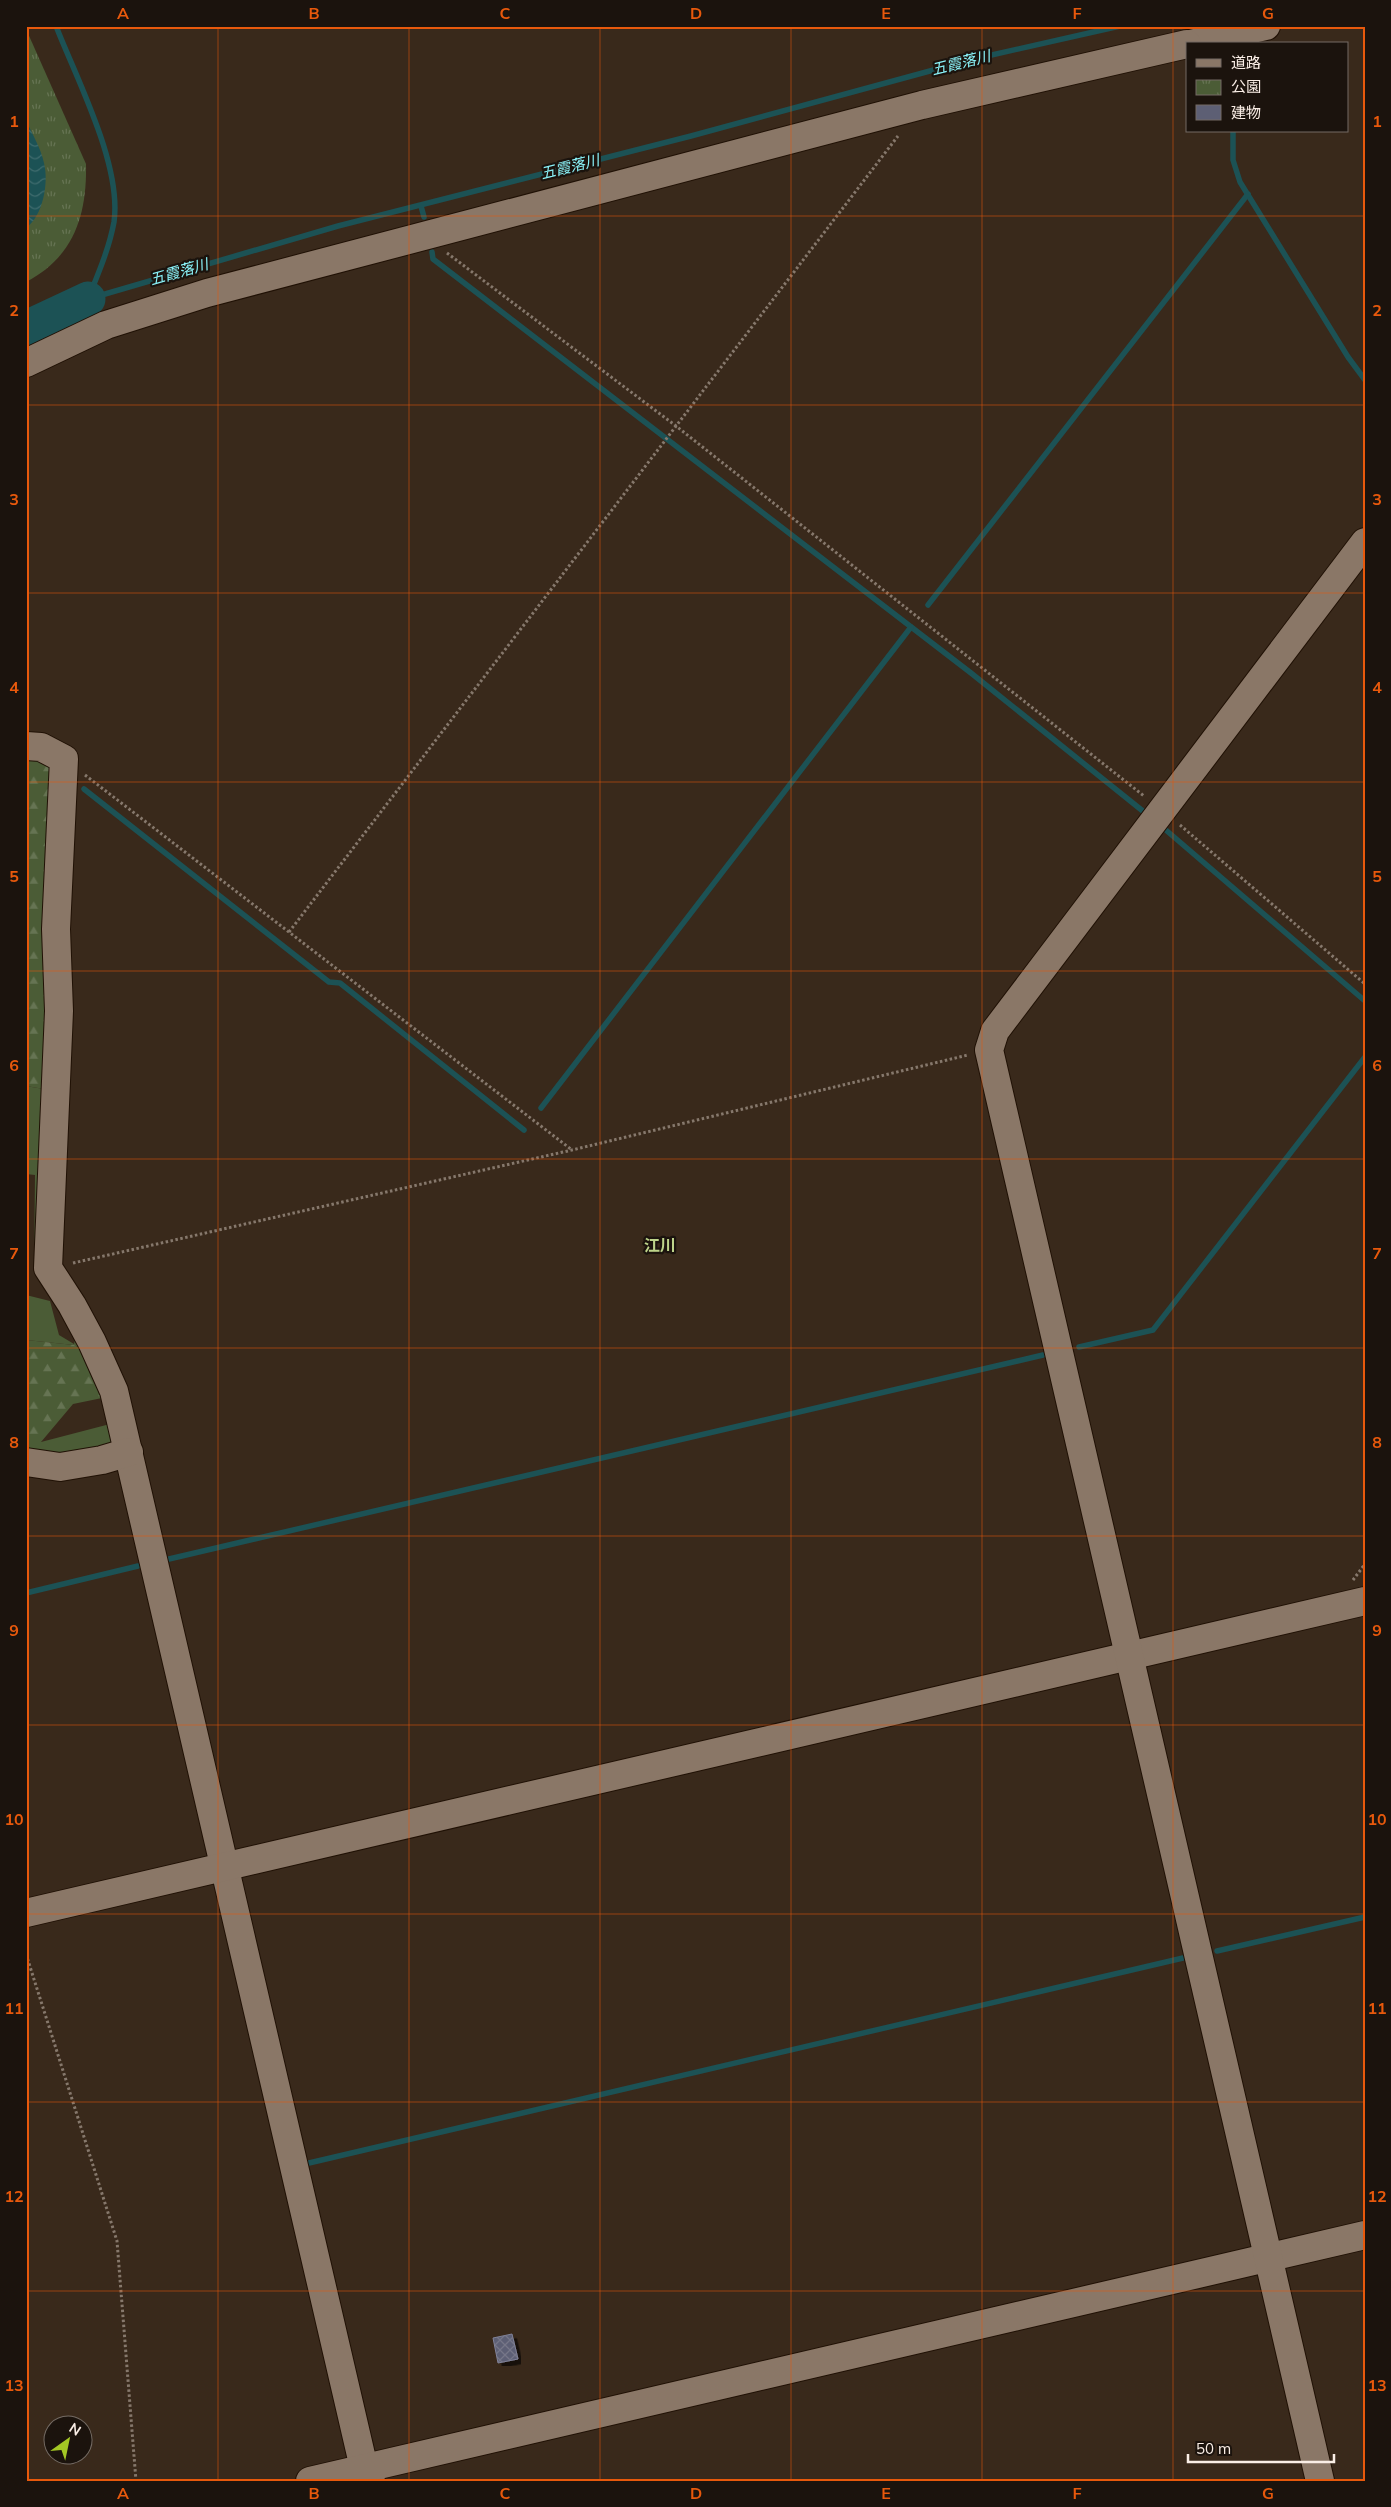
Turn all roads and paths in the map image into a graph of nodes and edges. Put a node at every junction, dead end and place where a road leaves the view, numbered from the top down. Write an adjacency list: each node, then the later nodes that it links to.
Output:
1 (1266, 26): 2 (street)
2 (1197, 42)
3 (1186, 44): 5 (street)
4 (900, 133): 7 (path)
5 (438, 232): 6 (street); 7 (path)
6 (26, 363)
7 (676, 426): 11 (path); 12 (path)
8 (1365, 542): 11 (street)
9 (26, 746): 10 (street)
10 (64, 758): 12 (path); 16 (street)
11 (1158, 818): 13 (path); 14 (street)
12 (290, 932): 15 (path)
13 (1365, 984)
14 (988, 1050): 15 (path); 20 (street)
15 (572, 1150): 16 (path)
16 (48, 1268): 17 (street)
17 (129, 1452): 18 (street); 21 (street)
18 (26, 1462)
19 (1365, 1601): 20 (street)
20 (1128, 1656): 21 (street); 25 (street)
21 (222, 1867): 22 (street); 26 (street)
22 (26, 1913)
23 (26, 1954): 27 (path)
24 (1365, 2235): 25 (street)
25 (1268, 2257): 26 (street); 29 (street)
26 (367, 2474): 28 (street)
27 (136, 2481)
28 (310, 2481)
29 (1320, 2481)

